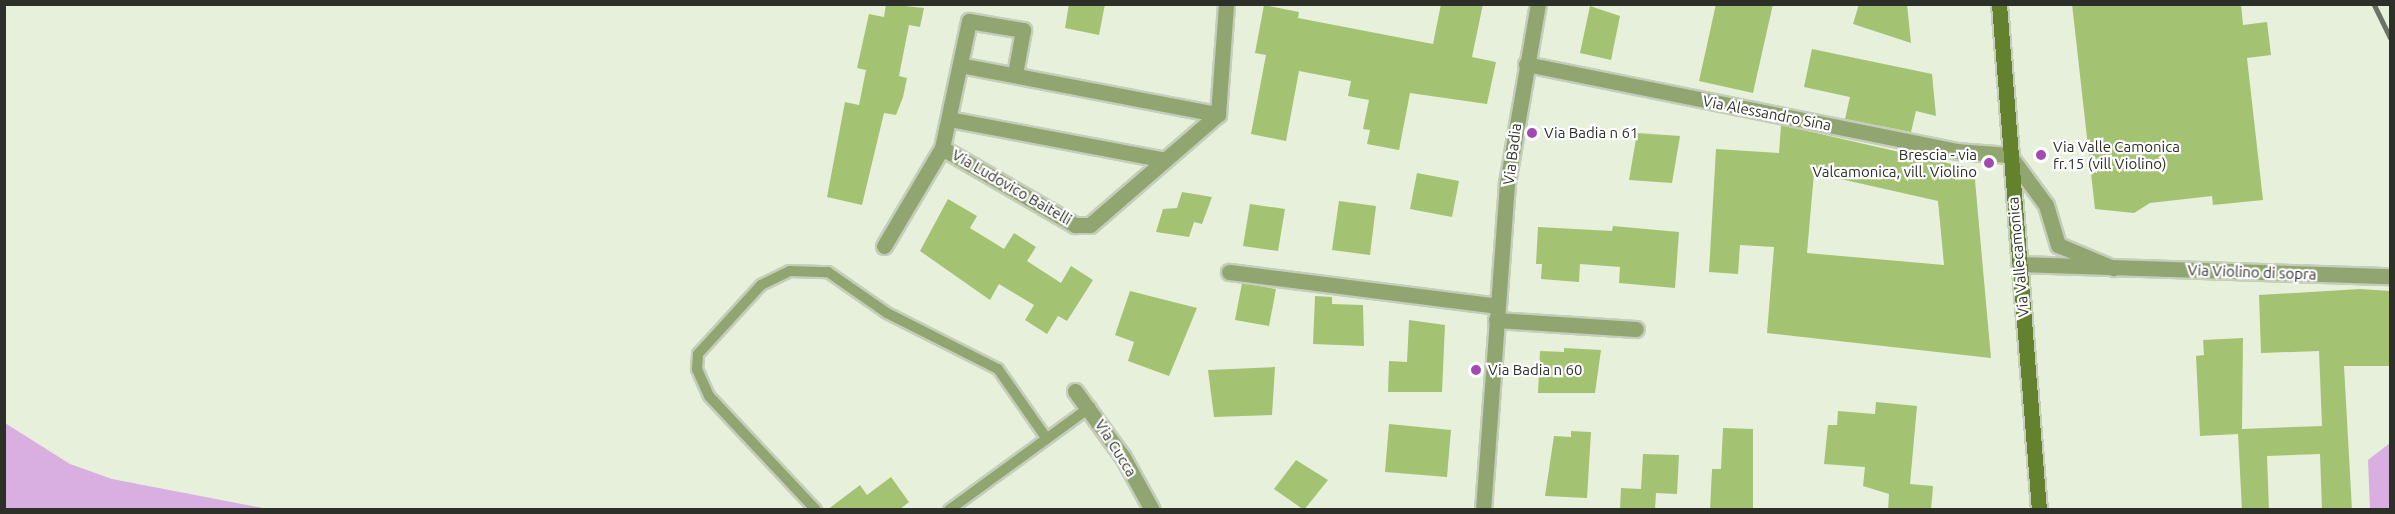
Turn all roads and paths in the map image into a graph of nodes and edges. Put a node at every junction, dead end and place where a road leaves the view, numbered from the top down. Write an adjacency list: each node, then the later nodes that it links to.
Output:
1 (1226, 4): 7 (street)
2 (1538, 4): 4 (street, Via Badia)
3 (1999, 4): 10 (main road, Via Vallecamonica)
4 (1526, 64): 10 (street, Via Alessandro Sina); 17 (street, Via Badia)
5 (960, 65): 6 (street); 6 (street, Via Ludovico Baitelli); 8 (street, Via Ludovico Baitelli)
6 (1015, 74): 7 (street)
7 (1218, 114): 11 (street, Via Ludovico Baitelli)
8 (949, 119): 9 (street, Via Ludovico Baitelli); 11 (street)
9 (942, 148): 11 (street, Via Ludovico Baitelli); 12 (street, Via Ludovico Baitelli)
10 (2009, 155): 13 (main road, Via Vallecamonica); 14 (street, Via Violino di sopra)
11 (1165, 160)
12 (884, 246)
13 (2019, 264): 14 (street, Via Violino di sopra); 26 (main road, Via Vallecamonica)
14 (2113, 268): 16 (street, Via Violino di sopra)
15 (1229, 272): 17 (street)
16 (2391, 276)
17 (1496, 313): 18 (street); 25 (street, Via Badia)
18 (1636, 329)
19 (1075, 391): 20 (street, Via Cucca)
20 (1090, 407): 21 (lane); 24 (street, Via Cucca)
21 (1047, 439): 22 (lane); 23 (lane)
22 (816, 510)
23 (949, 510)
24 (1152, 510)
25 (1483, 510)
26 (2039, 510)

